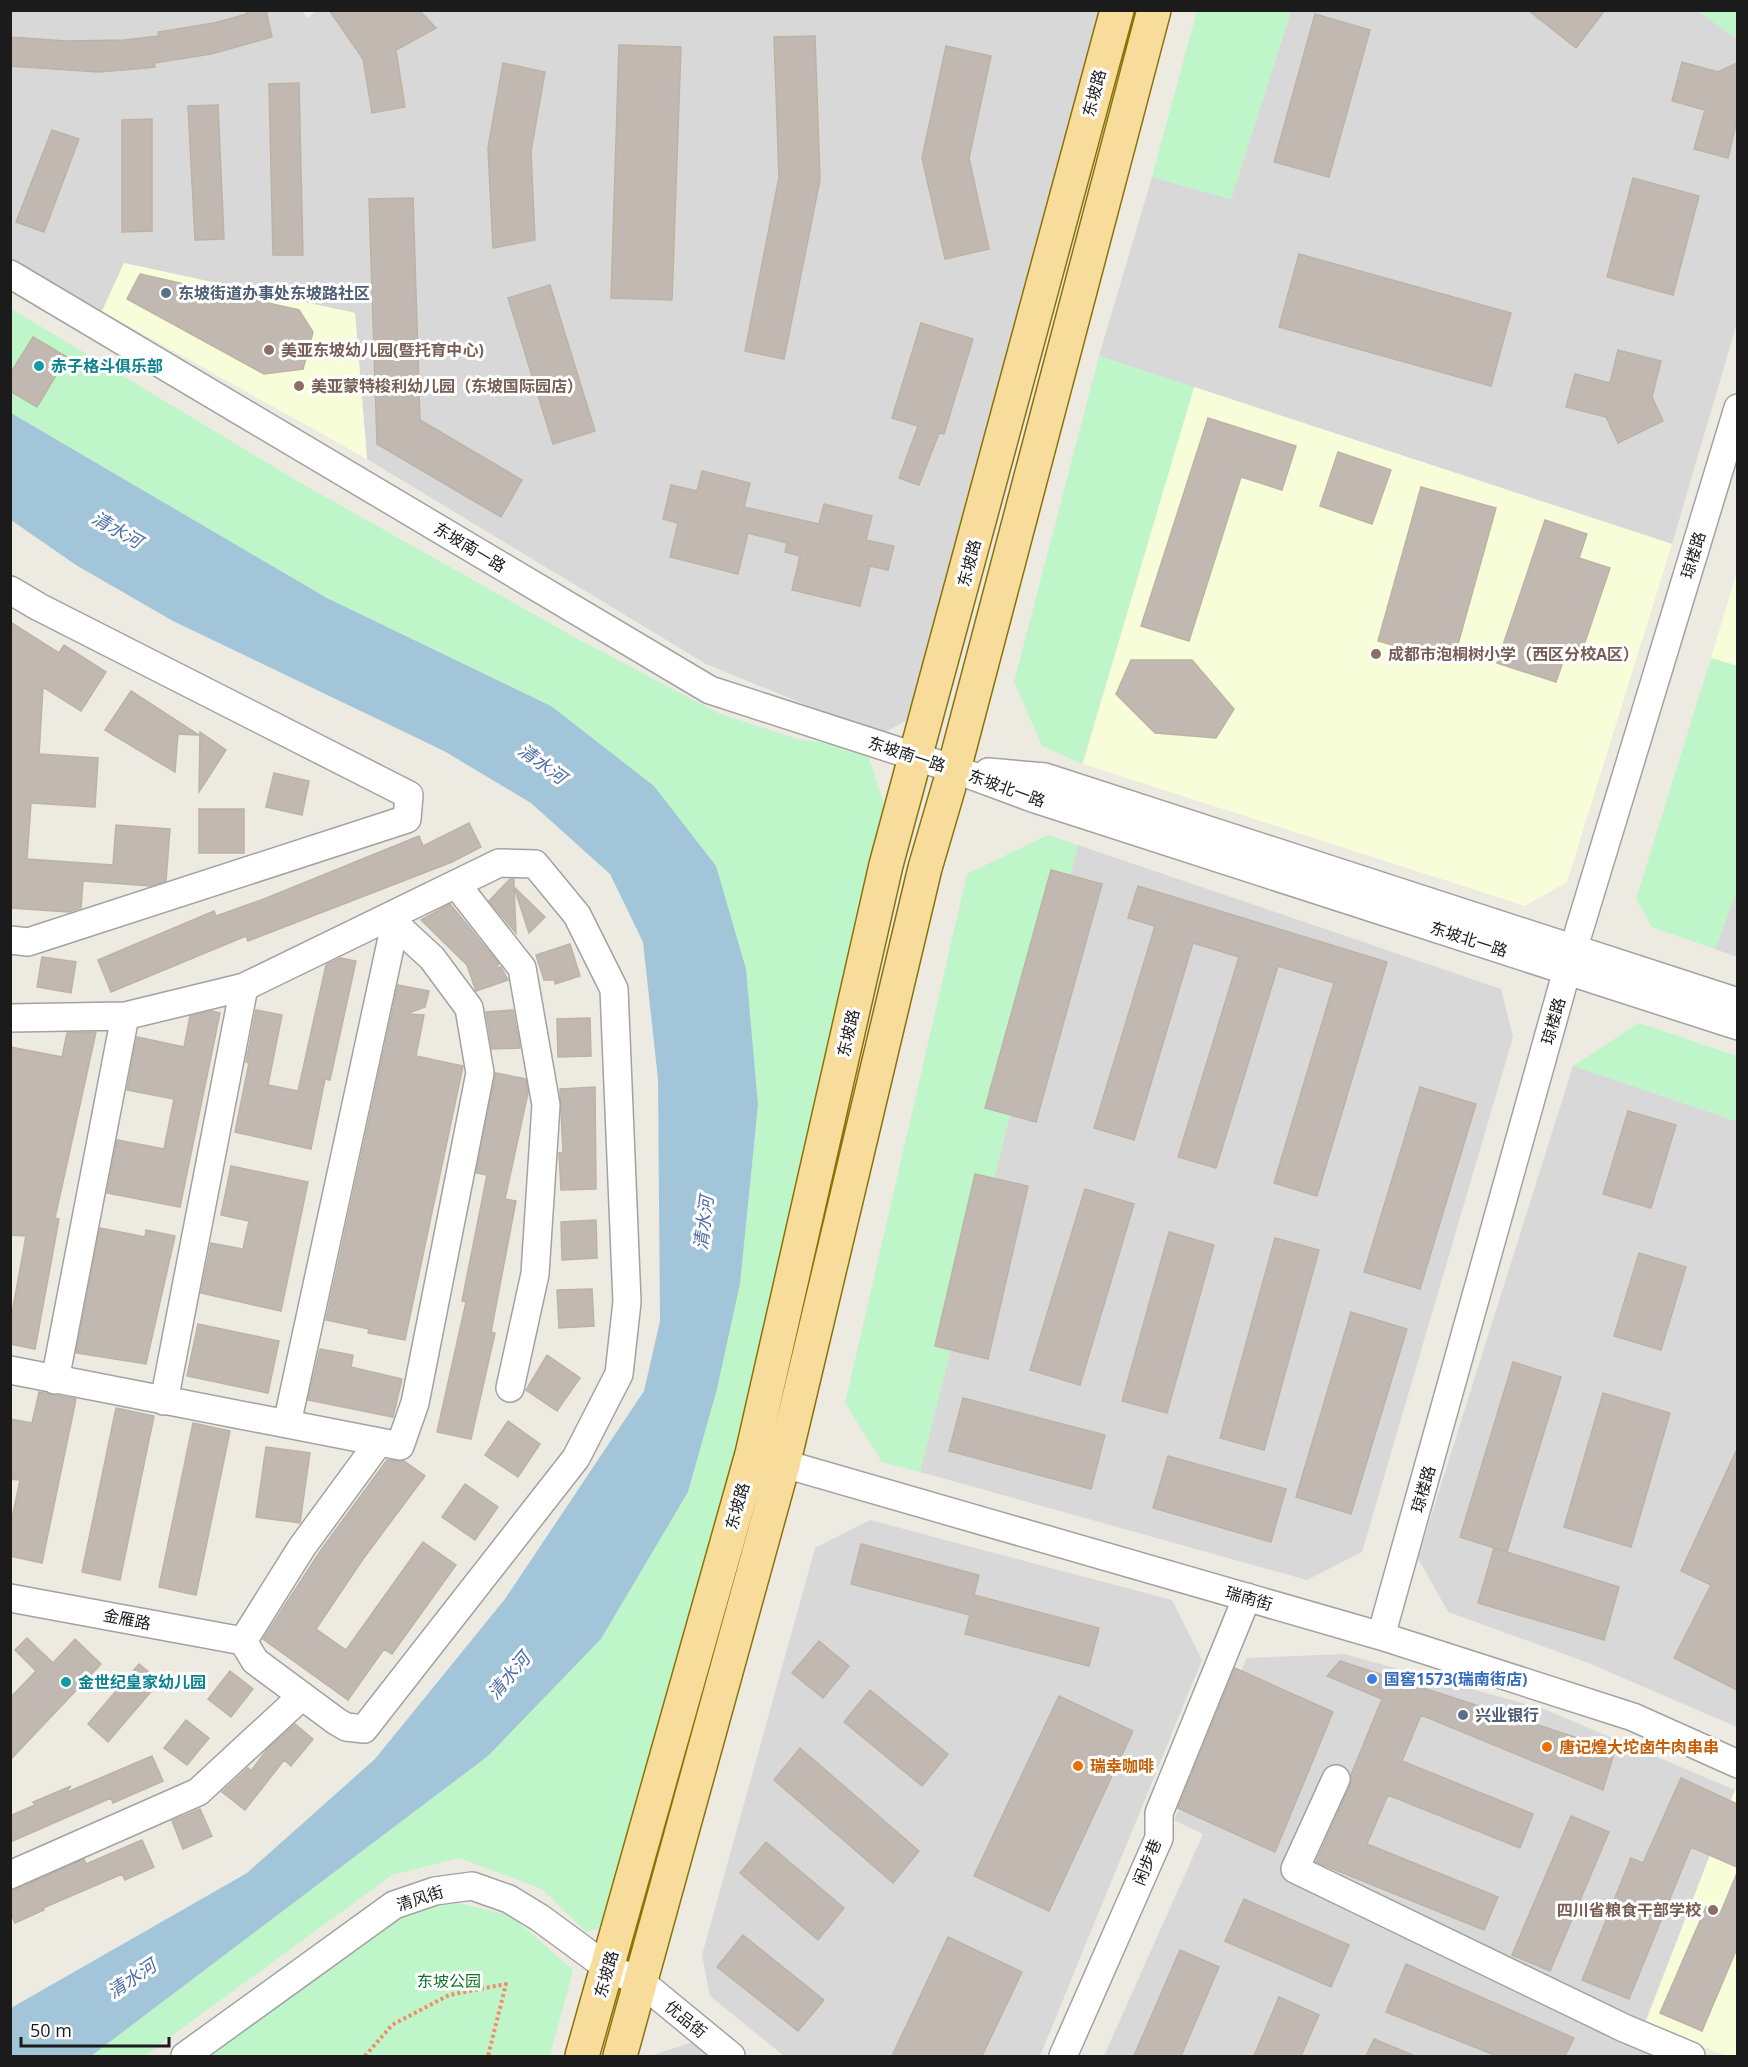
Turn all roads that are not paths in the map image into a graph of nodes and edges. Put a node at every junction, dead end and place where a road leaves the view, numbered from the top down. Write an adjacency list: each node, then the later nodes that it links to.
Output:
1 (1117, 10): 6 (main road, 东坡路)
2 (1154, 10): 7 (main road, 东坡路)
3 (10, 274): 6 (street, 东坡南一路)
4 (1737, 408): 10 (street, 琼楼路)
5 (10, 590): 9 (street)
6 (917, 757): 7 (street, 东坡南一路); 22 (main road, 东坡路)
7 (954, 769): 10 (street, 东坡北一路); 23 (main road, 东坡路)
8 (456, 884): 11 (street); 18 (street); 28 (street)
9 (10, 940)
10 (1571, 960): 12 (street, 东坡北一路); 15 (street, 东坡北一路); 26 (street, 琼楼路)
11 (244, 987): 13 (street); 19 (street)
12 (1737, 1002)
13 (125, 1016): 14 (street); 17 (street)
14 (10, 1018)
15 (1737, 1026)
16 (10, 1370): 17 (street)
17 (55, 1380): 19 (street)
18 (510, 1388)
19 (164, 1401): 20 (street)
20 (287, 1424): 21 (street); 21 (street)
21 (379, 1442): 27 (street)
22 (752, 1454): 23 (street, 瑞南街); 32 (main road, 东坡路)
23 (783, 1465): 25 (street, 瑞南街); 33 (main road, 东坡路)
24 (10, 1598): 27 (street, 金雁路)
25 (1247, 1598): 26 (street, 瑞南街); 38 (street, 闲步巷)
26 (1381, 1636): 29 (street, 瑞南街)
27 (243, 1641): 28 (street)
28 (302, 1696): 31 (street)
29 (1737, 1764)
30 (1336, 1779): 39 (street)
31 (10, 1875)
32 (608, 1968): 33 (street, 清风街); 34 (street, 清风街); 35 (main road, 东坡路)
33 (640, 1982): 36 (main road, 东坡路); 37 (street, 优品街)
34 (185, 2056)
35 (582, 2056)
36 (620, 2056)
37 (731, 2056)
38 (1063, 2056)
39 (1691, 2056)

